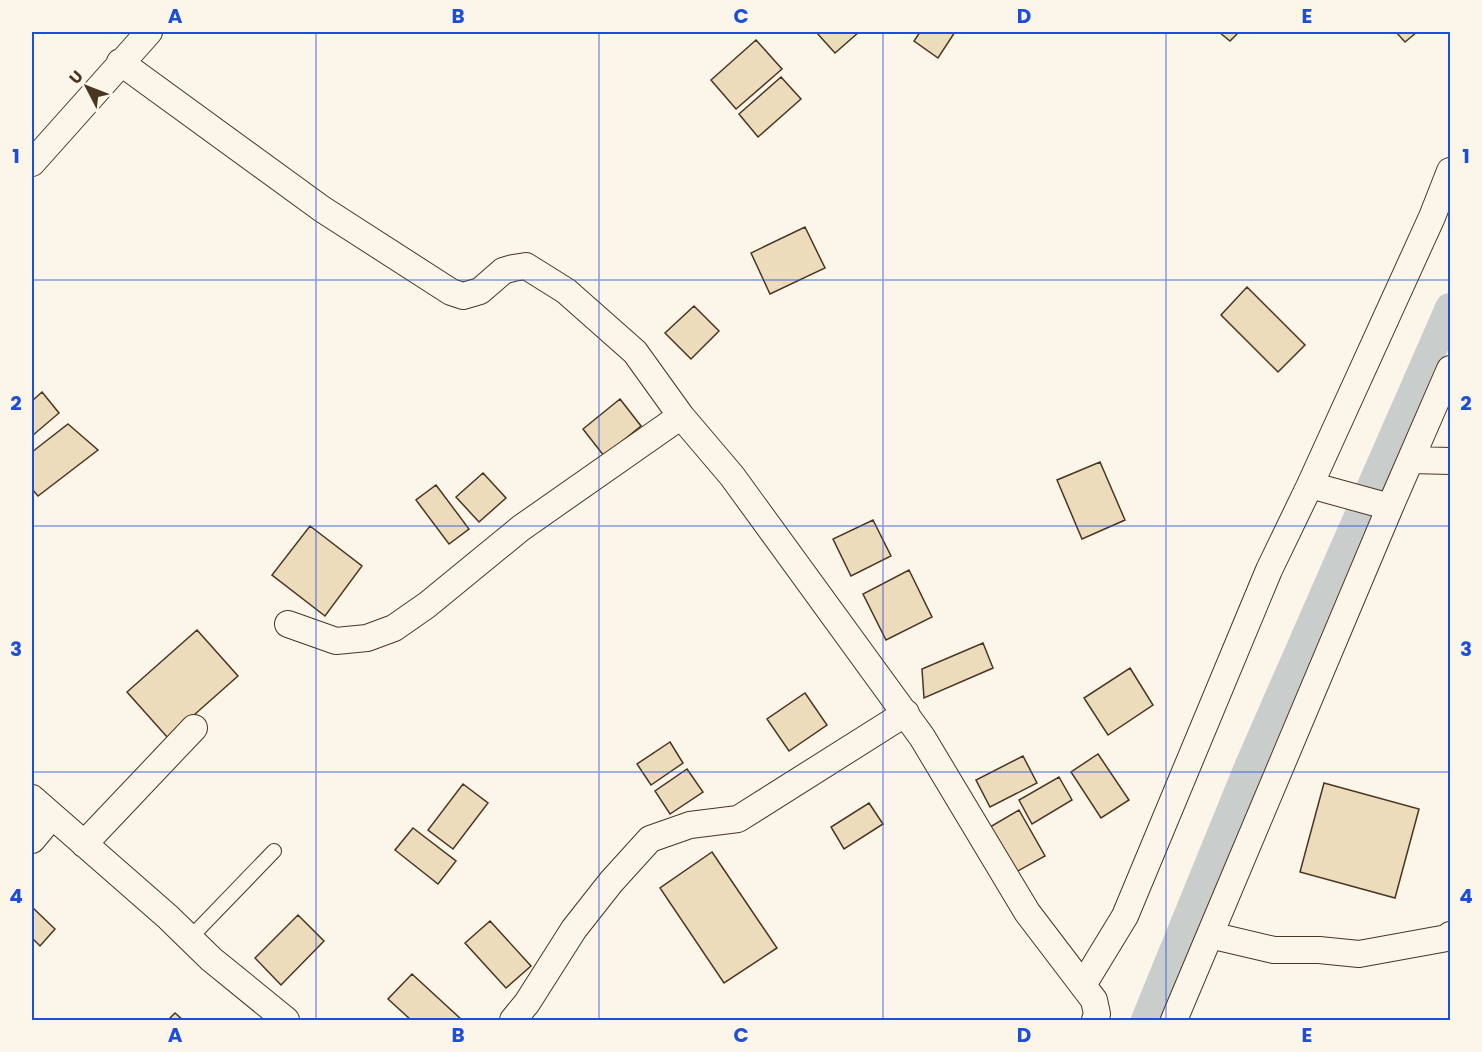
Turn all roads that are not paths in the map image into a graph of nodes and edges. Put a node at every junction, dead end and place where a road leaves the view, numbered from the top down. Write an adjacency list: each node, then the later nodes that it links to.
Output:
1 (149, 32): 2 (street)
2 (120, 62): 3 (street); 6 (street)
3 (32, 163)
4 (1450, 171): 9 (street)
5 (1450, 369): 7 (street)
6 (681, 416): 11 (street); 12 (street)
7 (1411, 460): 8 (street); 10 (street)
8 (1450, 461)
9 (1310, 485): 10 (street); 22 (street)
10 (1385, 506): 19 (street)
11 (288, 624)
12 (906, 714): 22 (street); 24 (street)
13 (194, 728): 17 (street)
14 (32, 798): 15 (street)
15 (52, 816): 16 (street); 17 (street)
16 (32, 840)
17 (84, 844): 20 (street)
18 (274, 851): 20 (lane)
19 (1210, 934): 21 (street); 26 (street)
20 (190, 938): 23 (street)
21 (1449, 940)
22 (1083, 985): 25 (street)
23 (286, 1020)
24 (513, 1020)
25 (1095, 1020)
26 (1174, 1020)

